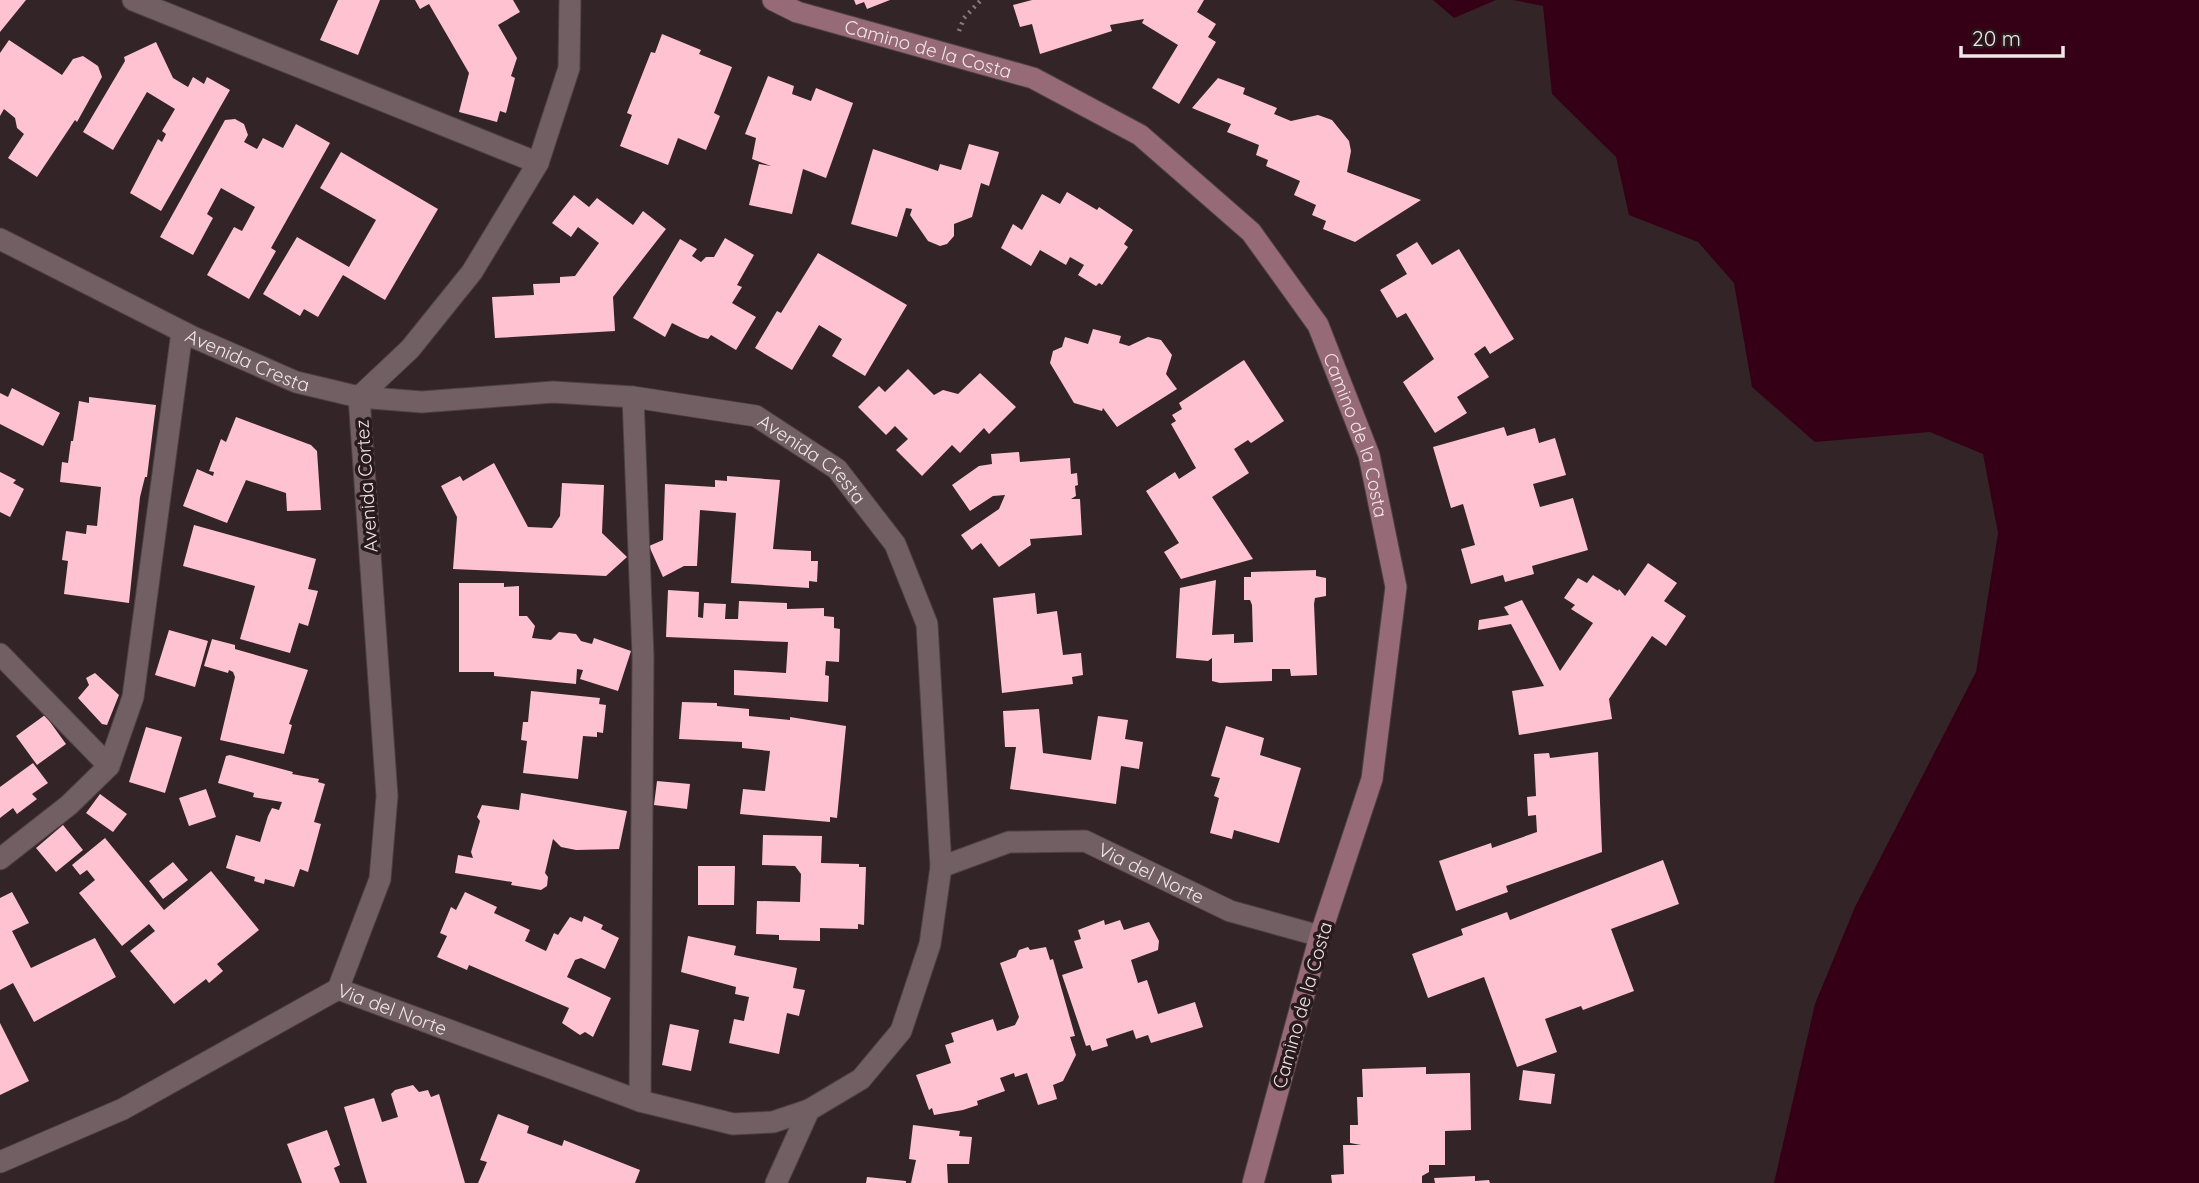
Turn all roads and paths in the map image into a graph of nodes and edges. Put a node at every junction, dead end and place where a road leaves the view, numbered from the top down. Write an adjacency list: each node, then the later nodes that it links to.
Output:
1 (133, 0): 6 (street)
2 (570, 0): 6 (street, Avenida Cortez)
3 (773, 0): 15 (street, Camino de la Costa)
4 (981, 0): 5 (path)
5 (955, 42)
6 (538, 163): 9 (street, Avenida Cortez)
7 (0, 239): 8 (street, Avenida Cresta)
8 (182, 332): 9 (street, Avenida Cresta); 12 (street)
9 (359, 397): 10 (street, Avenida Cresta); 16 (street, Avenida Cortez)
10 (633, 397): 14 (street, Avenida Cresta); 17 (street)
11 (0, 654): 12 (street)
12 (109, 766): 13 (street)
13 (0, 859)
14 (941, 867): 15 (street, Via del Norte); 18 (street, Avenida Cresta)
15 (1320, 936): 21 (street, Camino de la Costa)
16 (338, 989): 17 (street, Via del Norte); 19 (street, Via del Norte)
17 (640, 1101): 18 (street, Via del Norte)
18 (809, 1110): 20 (street)
19 (0, 1162)
20 (776, 1183)
21 (1253, 1183)

